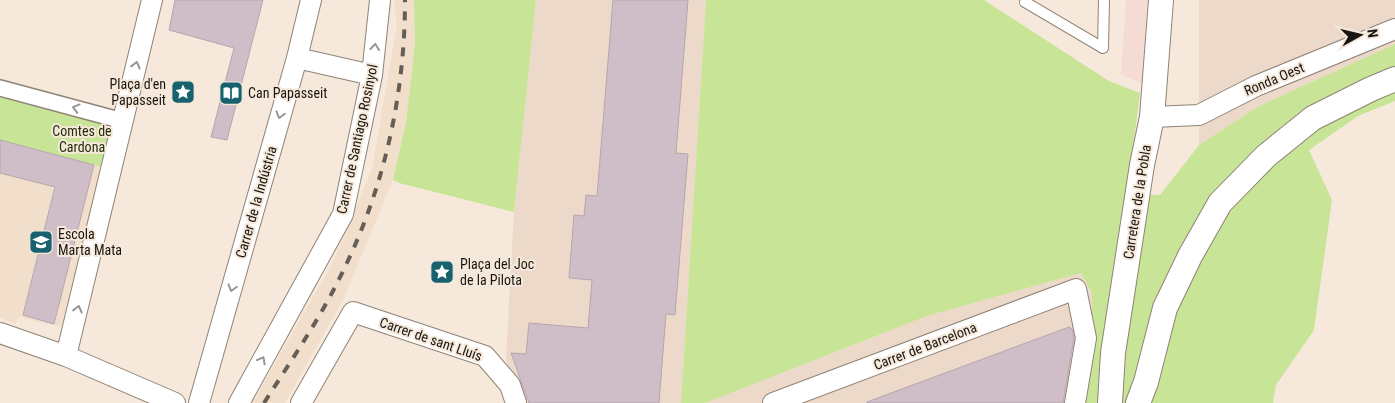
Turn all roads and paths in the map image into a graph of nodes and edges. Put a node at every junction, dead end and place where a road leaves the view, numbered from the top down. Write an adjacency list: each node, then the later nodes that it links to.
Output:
1 (152, 0): 13 (street, one-way to 1)
2 (311, 0): 8 (street, Carrer de la Indústria)
3 (380, 0): 9 (street, Carrer de Santiago Rosinyol, one-way to 3)
4 (1026, 0): 5 (lane)
5 (1104, 0)
6 (1161, 0): 12 (street, Carretera de la Pobla)
7 (1395, 29): 12 (street, Ronda Oest)
8 (297, 58): 9 (street); 20 (street, Carrer de la Indústria, one-way to 20)
9 (372, 76): 21 (street, Carrer de Santiago Rosinyol, one-way to 9)
10 (1395, 79): 17 (street)
11 (0, 88): 13 (street, one-way to 11)
12 (1152, 117): 15 (street, Carretera de la Pobla)
13 (123, 121): 16 (street, one-way to 13)
14 (0, 333): 16 (street)
15 (1113, 353): 25 (street); 26 (street, Carretera de la Pobla)
16 (66, 356): 19 (street)
17 (1144, 396)
18 (781, 401): 24 (street, Carrer de Barcelona)
19 (175, 403)
20 (199, 403)
21 (238, 403)
22 (301, 403): 23 (street, Carrer de sant Lluís)
23 (516, 403)
24 (1075, 403)
25 (1100, 403)
26 (1110, 403)

